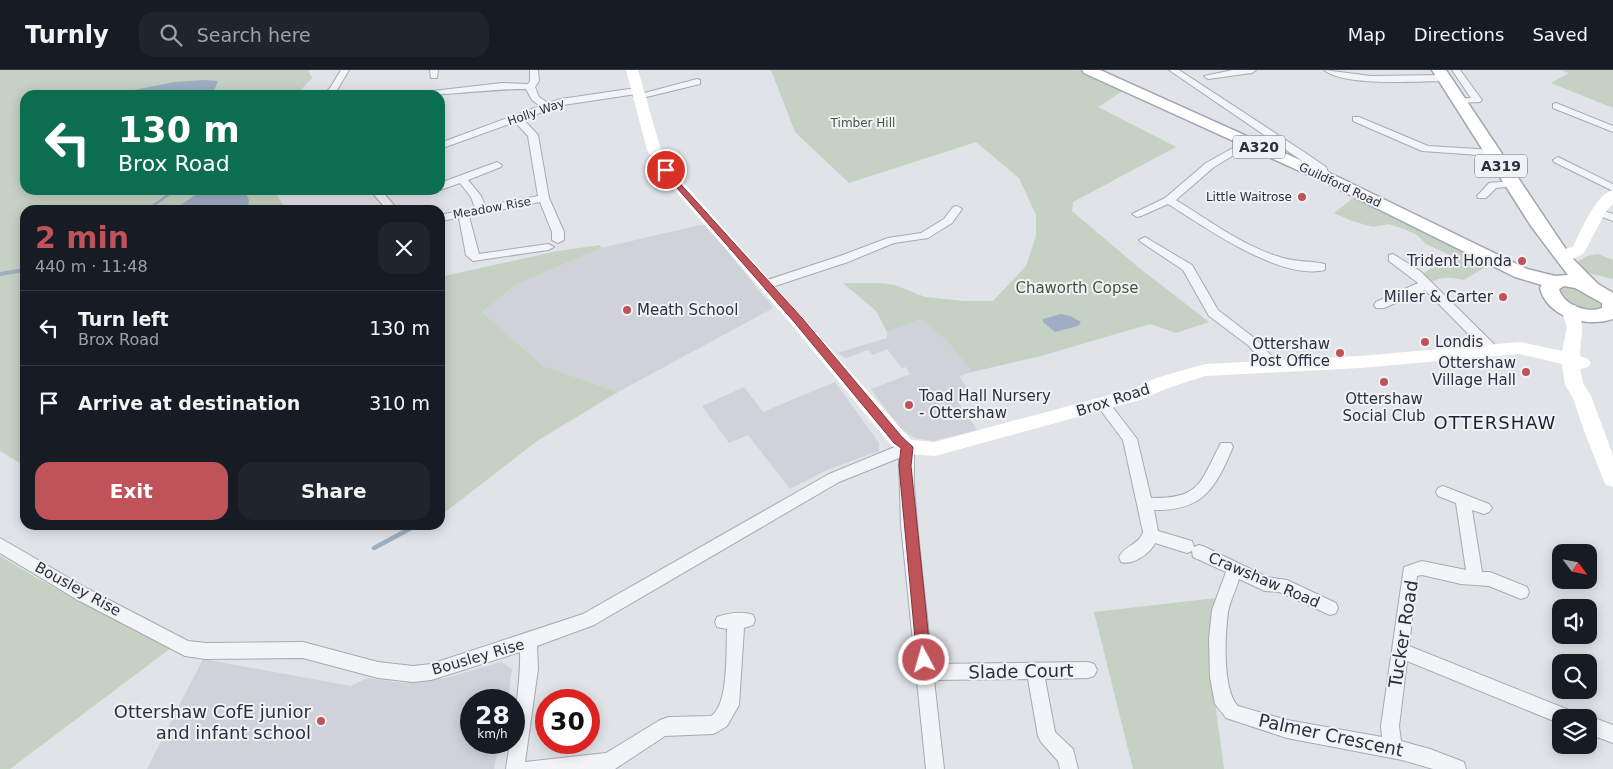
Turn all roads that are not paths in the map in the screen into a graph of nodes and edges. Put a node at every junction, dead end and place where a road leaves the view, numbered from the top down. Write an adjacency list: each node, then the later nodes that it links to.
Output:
1 (345, 70): 12 (street)
2 (534, 70): 11 (street)
3 (632, 70): 14 (street)
4 (1089, 70): 20 (main road, Guildford Road / A320)
5 (1173, 70): 25 (street)
6 (1252, 70): 9 (street)
7 (1328, 70): 8 (street)
8 (1447, 73): 22 (main road, A319)
9 (1208, 76)
10 (694, 82): 14 (street, Holly Way)
11 (530, 87): 13 (street); 16 (street)
12 (334, 90)
13 (445, 93)
14 (637, 94): 16 (street, Holly Way); 49 (street)
15 (1556, 106): 19 (street)
16 (546, 108): 17 (street, Holly Way)
17 (517, 118): 21 (street, Holly Way); 33 (street, Meadow Rise)
18 (1356, 119): 22 (street)
19 (1613, 128)
20 (1249, 142): 25 (main road, Guildford Road / A320); 34 (street)
21 (445, 144)
22 (1493, 154): 27 (main road, A319)
23 (1558, 160): 29 (street)
24 (497, 165): 26 (street)
25 (1325, 177): 52 (main road, Guildford Road / A320)
26 (461, 178): 28 (street); 37 (street)
27 (1512, 184): 32 (street); 46 (main road, A319)
28 (445, 185)
29 (1613, 188)
30 (1613, 194): 38 (street)
31 (380, 195): 35 (street)
32 (1482, 197)
33 (544, 198): 37 (street, Meadow Rise); 43 (street, Meadow Rise)
34 (1169, 200): 40 (street); 48 (street)
35 (388, 205)
36 (957, 208): 49 (street)
37 (481, 210): 39 (street, Meadow Rise)
38 (1598, 212): 42 (street); 46 (street)
39 (464, 213): 41 (street, Meadow Rise); 45 (street)
40 (1138, 214)
41 (445, 217)
42 (1613, 218)
43 (558, 240)
44 (1145, 240): 58 (street)
45 (548, 247)
46 (1563, 257): 51 (main road, A319); 52 (main road)
47 (1393, 258): 50 (street)
48 (1325, 269)
49 (765, 285): 60 (street)
50 (1426, 286): 53 (street); 56 (street)
51 (1590, 286): 52 (main road); 55 (main road)
52 (1557, 287): 54 (main road)
53 (1380, 305)
54 (1569, 310): 55 (main road); 57 (street)
55 (1607, 312): 57 (street)
56 (1492, 350): 57 (street, Brox Road); 58 (street, Brox Road)
57 (1576, 362): 62 (street)
58 (1272, 365): 59 (street, Brox Road)
59 (1103, 404): 60 (street, Brox Road); 65 (street)
60 (907, 447): 75 (street, Bousley Rise); 78 (street)
61 (1226, 447): 65 (street)
62 (1613, 479)
63 (1443, 492): 64 (street)
64 (1463, 500): 66 (street); 71 (street)
65 (1145, 504): 67 (street)
66 (1484, 508)
67 (1150, 534): 69 (street); 70 (street, Crawshaw Road)
68 (0, 545): 75 (street, Bousley Rise)
69 (1127, 557)
70 (1235, 569): 73 (street, Crawshaw Road); 83 (street, Palmer Crescent)
71 (1475, 578): 72 (street, Tucker Road); 76 (street, Tucker Road)
72 (1521, 592)
73 (1330, 608)
74 (735, 621): 85 (street)
75 (528, 642): 84 (street)
76 (1400, 650): 80 (street); 83 (street, Tucker Road)
77 (1088, 670): 79 (street, Slade Court)
78 (925, 672): 79 (street, Slade Court); 86 (street)
79 (1035, 672): 87 (street)
80 (1552, 712)
81 (1597, 728): 82 (street)
82 (1613, 734)
83 (1392, 748): 88 (street, Palmer Crescent)
84 (515, 769)
85 (530, 769)
86 (934, 769)
87 (1069, 769)
88 (1456, 769)

